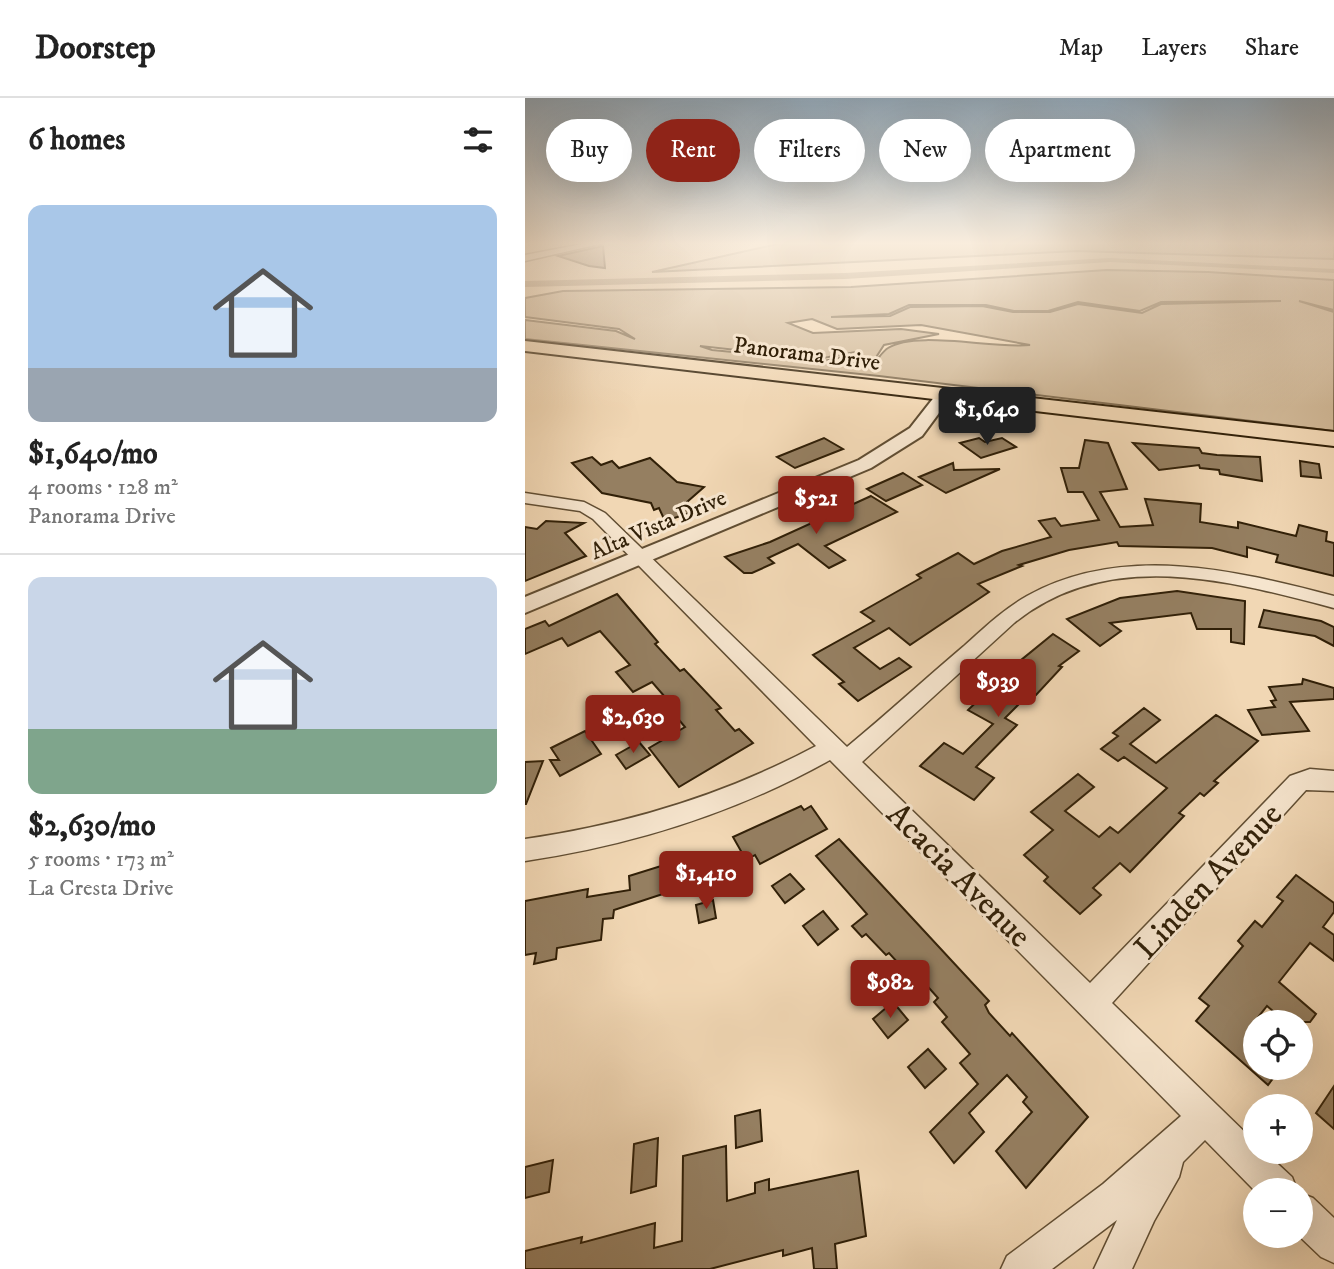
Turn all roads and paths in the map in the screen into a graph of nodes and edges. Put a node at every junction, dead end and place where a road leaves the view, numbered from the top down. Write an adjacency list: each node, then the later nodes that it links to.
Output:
1 (525, 346): 2 (main road, Panorama Drive)
2 (945, 394): 3 (main road, Panorama Drive); 5 (street, Alta Vista Drive)
3 (1334, 439)
4 (525, 498): 5 (street, Acacia Avenue)
5 (640, 558): 7 (street, Alta Vista Drive); 8 (street, Acacia Avenue)
6 (1334, 602): 8 (street)
7 (525, 606)
8 (839, 755): 10 (street); 11 (street, Acacia Avenue)
9 (1334, 781): 11 (street, Linden Avenue)
10 (525, 849)
11 (1091, 1004): 12 (street, Acacia Avenue)
12 (1205, 1116): 13 (street, Acacia Avenue); 16 (street); 17 (street)
13 (1267, 1178)
14 (1313, 1224): 15 (street)
15 (1334, 1244)
16 (1020, 1269)
17 (1113, 1269)

